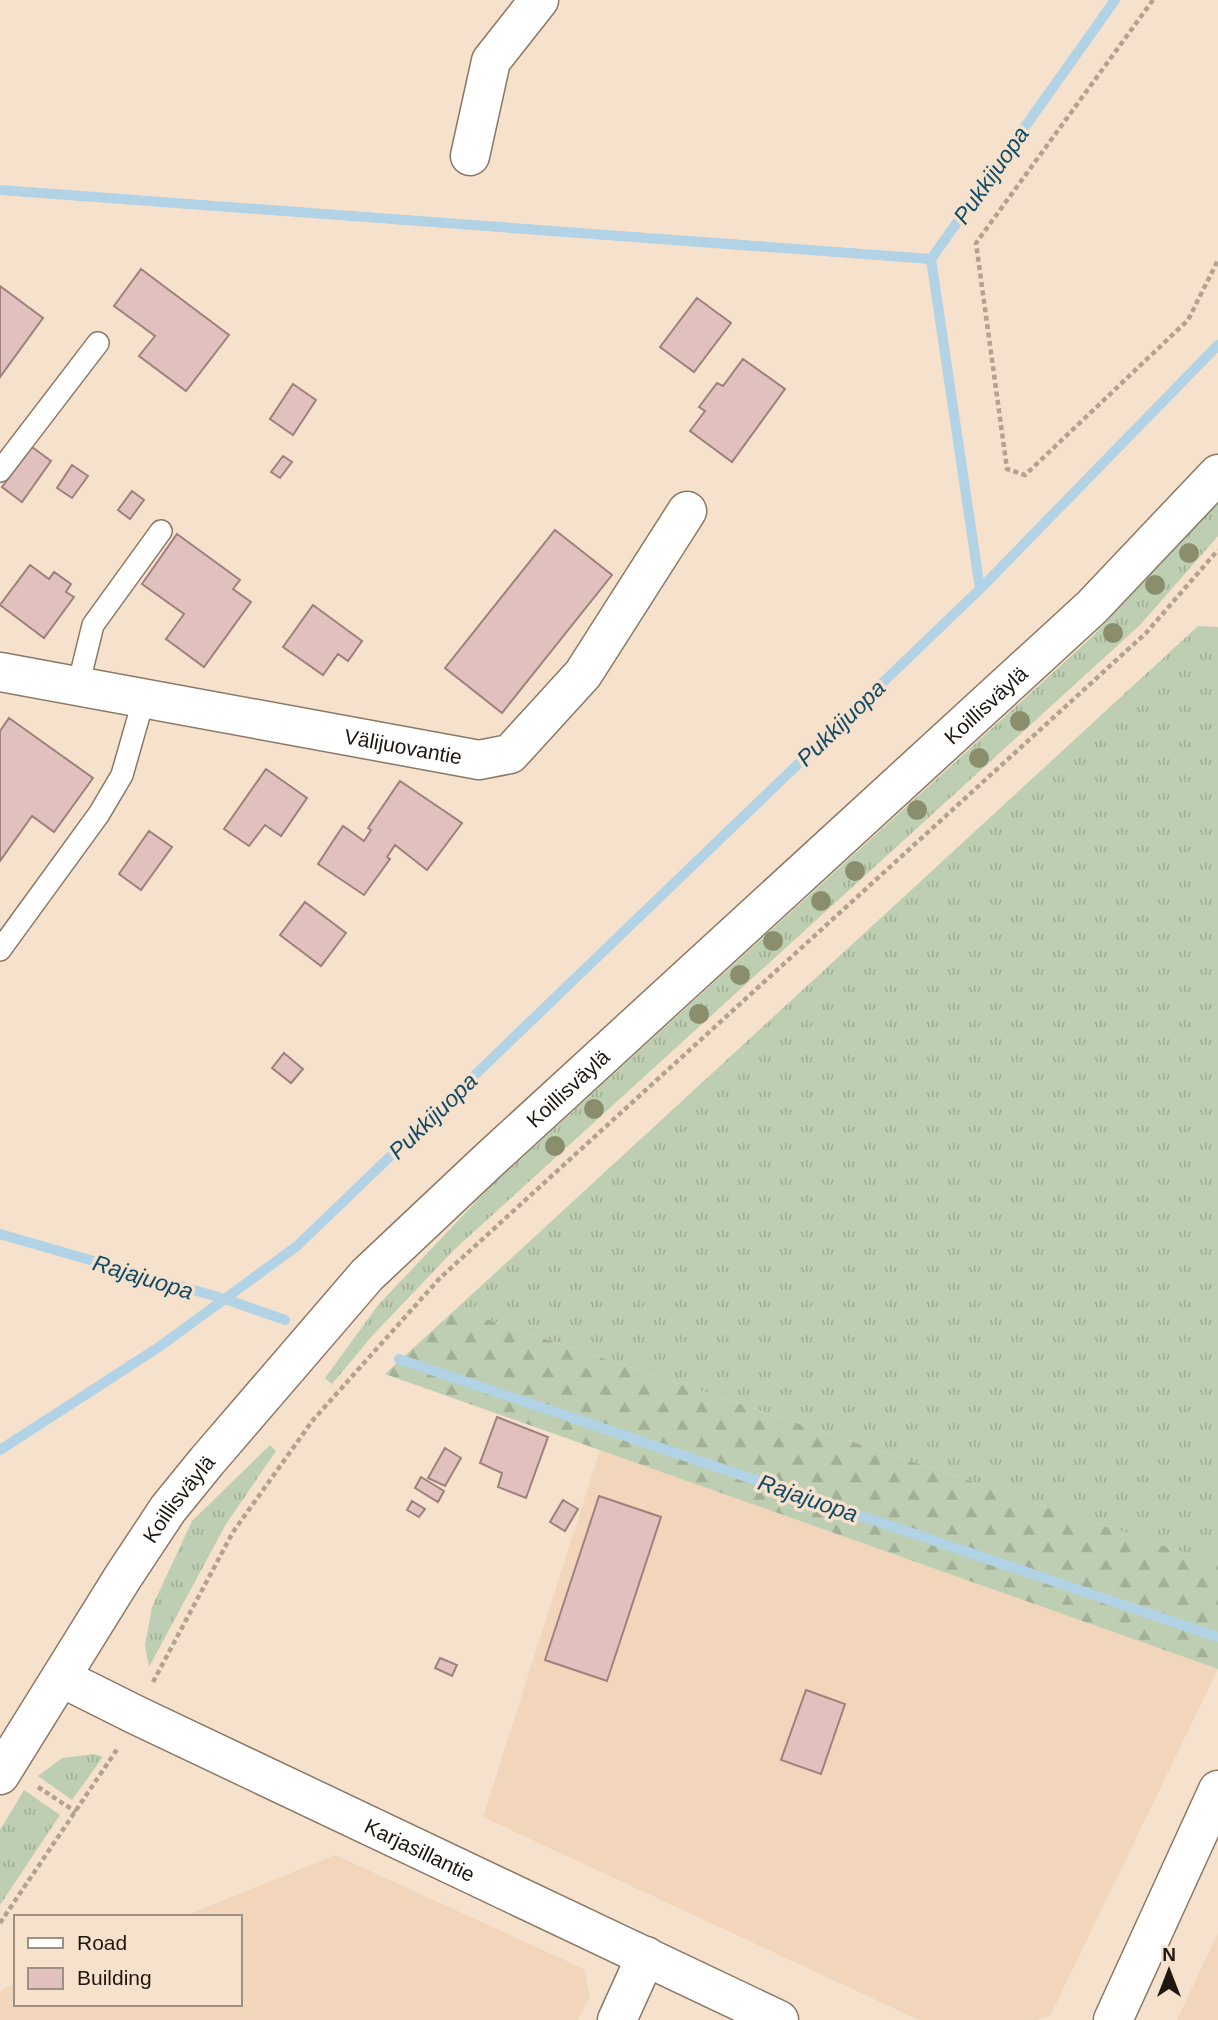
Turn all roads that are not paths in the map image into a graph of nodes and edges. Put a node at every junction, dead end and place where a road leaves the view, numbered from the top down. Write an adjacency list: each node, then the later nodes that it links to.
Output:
1 (538, 0): 2 (street)
2 (470, 156)
3 (98, 343): 4 (lane)
4 (0, 471)
5 (1218, 474): 12 (street, Koillisväylä)
6 (687, 511): 10 (street, Välijuovantie)
7 (161, 531): 9 (lane)
8 (0, 672): 9 (street, Välijuovantie)
9 (78, 686): 10 (street, Välijuovantie)
10 (144, 698): 11 (lane)
11 (0, 950)
12 (62, 1678): 13 (street, Koillisväylä); 15 (street, Karjasillantie)
13 (0, 1775)
14 (1218, 1790): 18 (street)
15 (646, 1956): 16 (street); 17 (street, Karjasillantie)
16 (617, 2020)
17 (779, 2020)
18 (1113, 2020)

